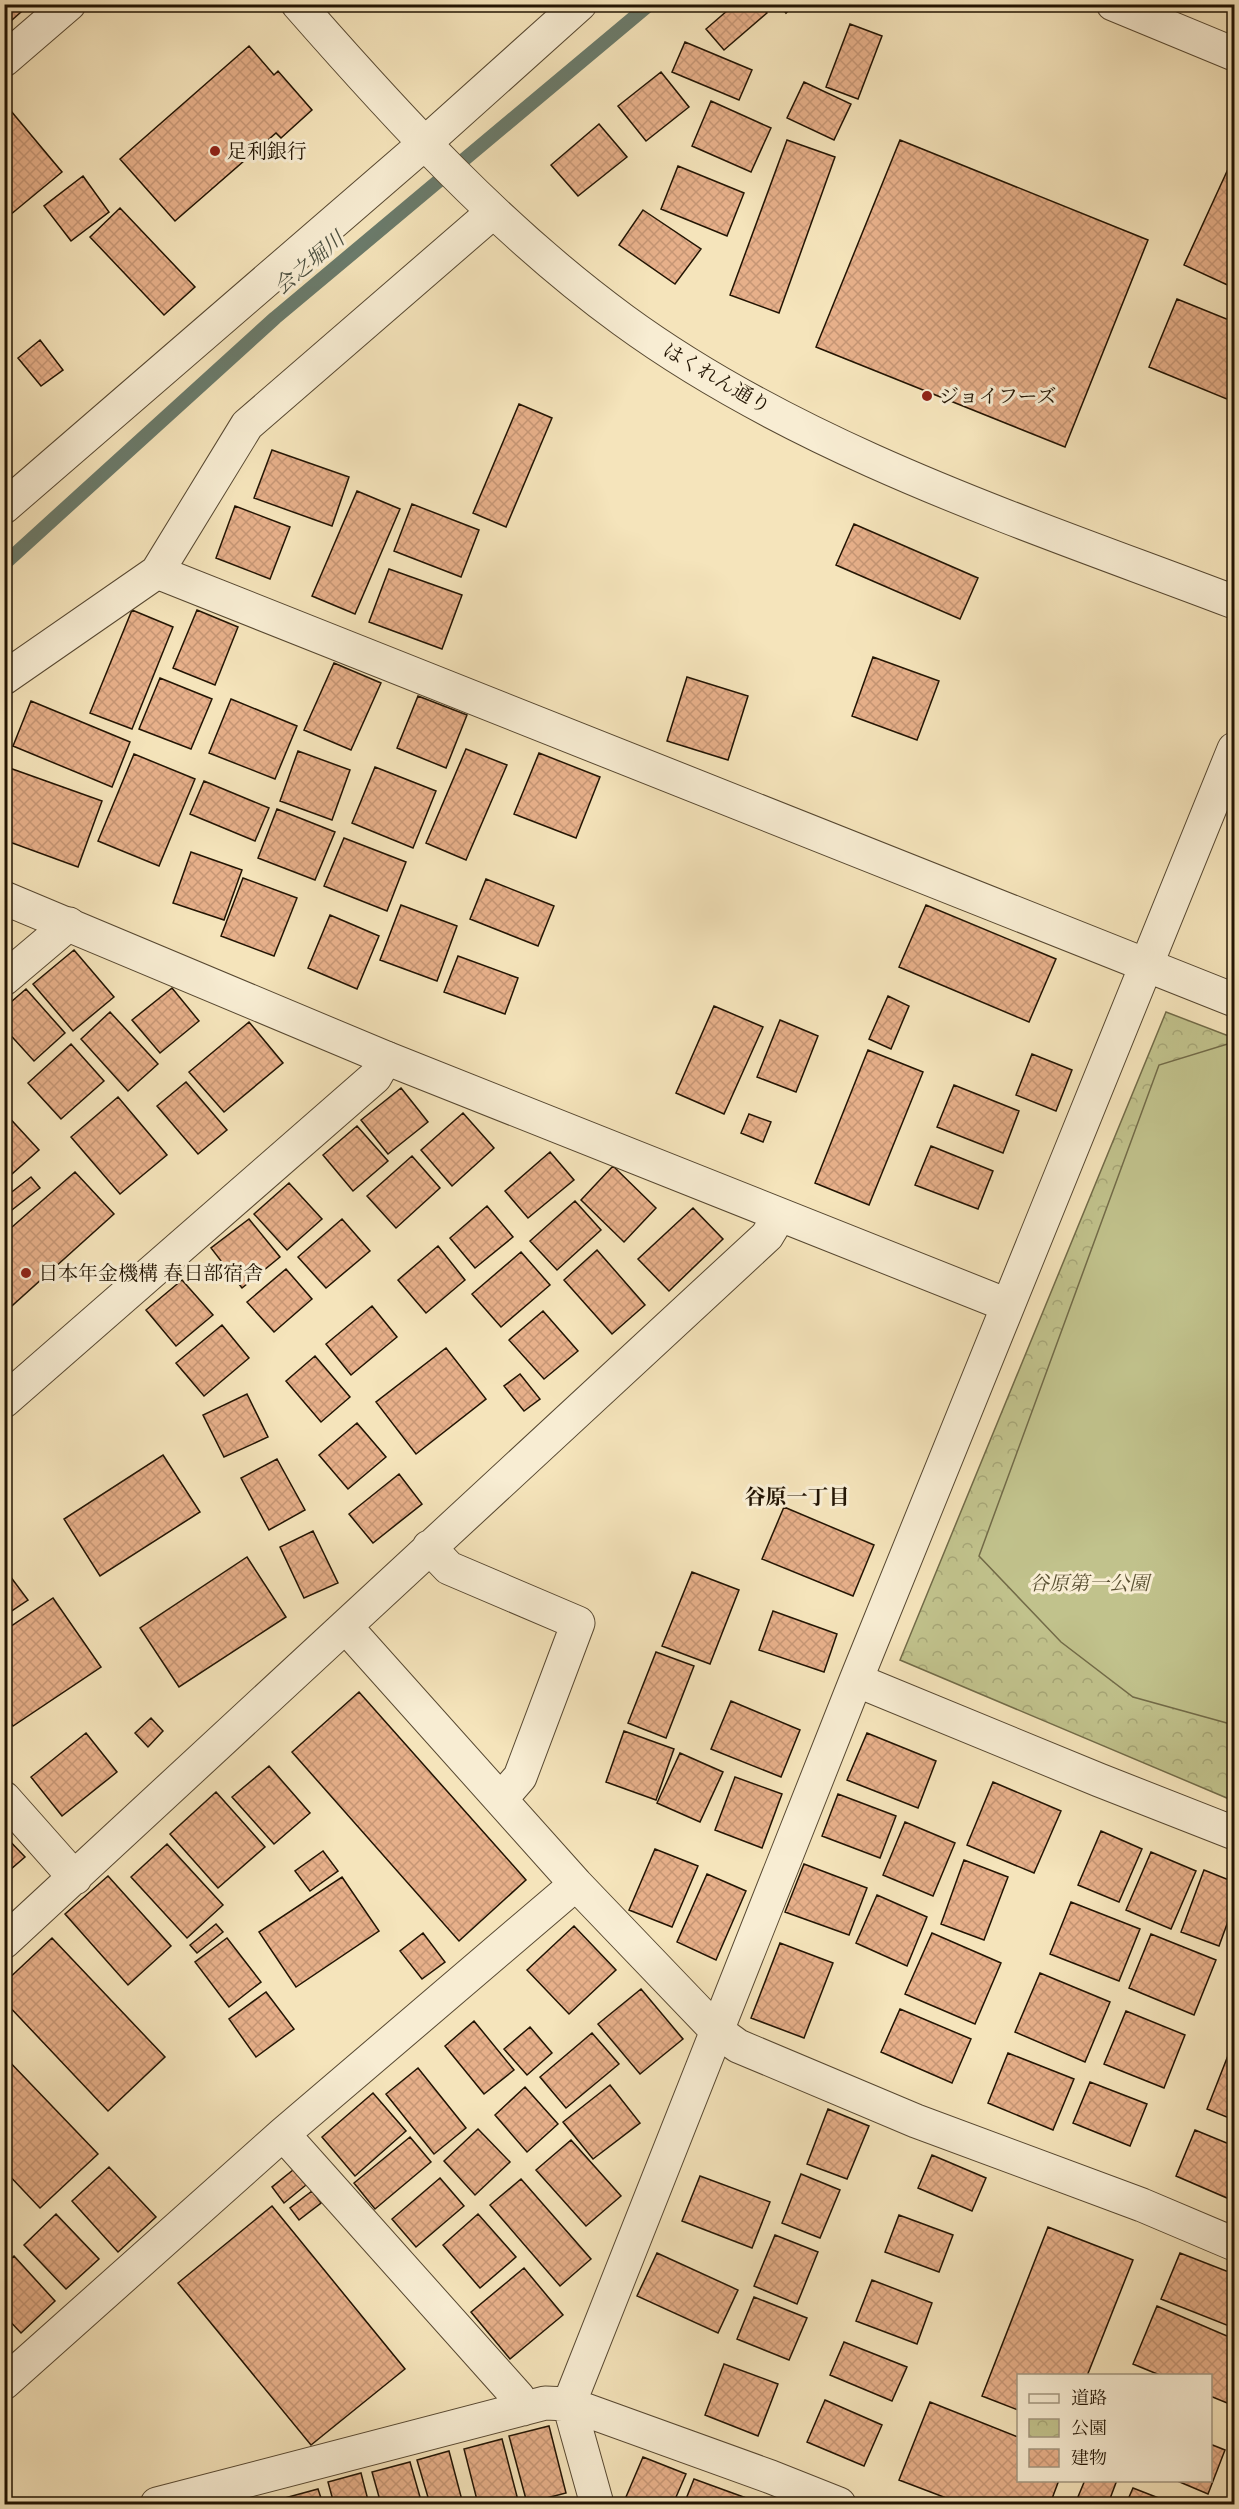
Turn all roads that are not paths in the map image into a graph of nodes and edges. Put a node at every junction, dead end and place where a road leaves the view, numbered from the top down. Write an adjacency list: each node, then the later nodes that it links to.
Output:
1 (69, 4): 6 (street)
2 (298, 4): 7 (street, はくれん通り)
3 (580, 4): 7 (street)
4 (1113, 4): 5 (street)
5 (1234, 54)
6 (4, 60)
7 (429, 150): 8 (street, はくれん通り); 9 (street)
8 (485, 204): 10 (street); 11 (street, はくれん通り)
9 (4, 507)
10 (157, 572): 12 (street); 16 (street)
11 (1234, 602)
12 (4, 678)
13 (1234, 749): 16 (street)
14 (4, 898): 15 (street)
15 (69, 924): 17 (street); 19 (street)
16 (1148, 965): 18 (street); 21 (street)
17 (4, 979)
18 (1234, 1000)
19 (386, 1058): 20 (street); 22 (street)
20 (779, 1216): 21 (street); 23 (street)
21 (1007, 1305): 25 (street)
22 (4, 1401)
23 (429, 1547): 24 (street); 27 (street)
24 (346, 1627): 27 (street); 29 (street)
25 (856, 1680): 28 (street); 32 (street)
26 (4, 1798): 29 (street)
27 (501, 1799): 30 (street)
28 (1234, 1833)
29 (75, 1878): 31 (street)
30 (576, 1884): 32 (street); 33 (street)
31 (4, 1942)
32 (716, 2030): 34 (street); 36 (street)
33 (283, 2134): 35 (street); 37 (street)
34 (1234, 2244)
35 (4, 2383)
36 (569, 2404): 37 (street); 40 (street); 41 (street)
37 (523, 2409): 38 (street)
38 (252, 2493): 39 (street)
39 (157, 2505)
40 (597, 2505)
41 (839, 2505)

